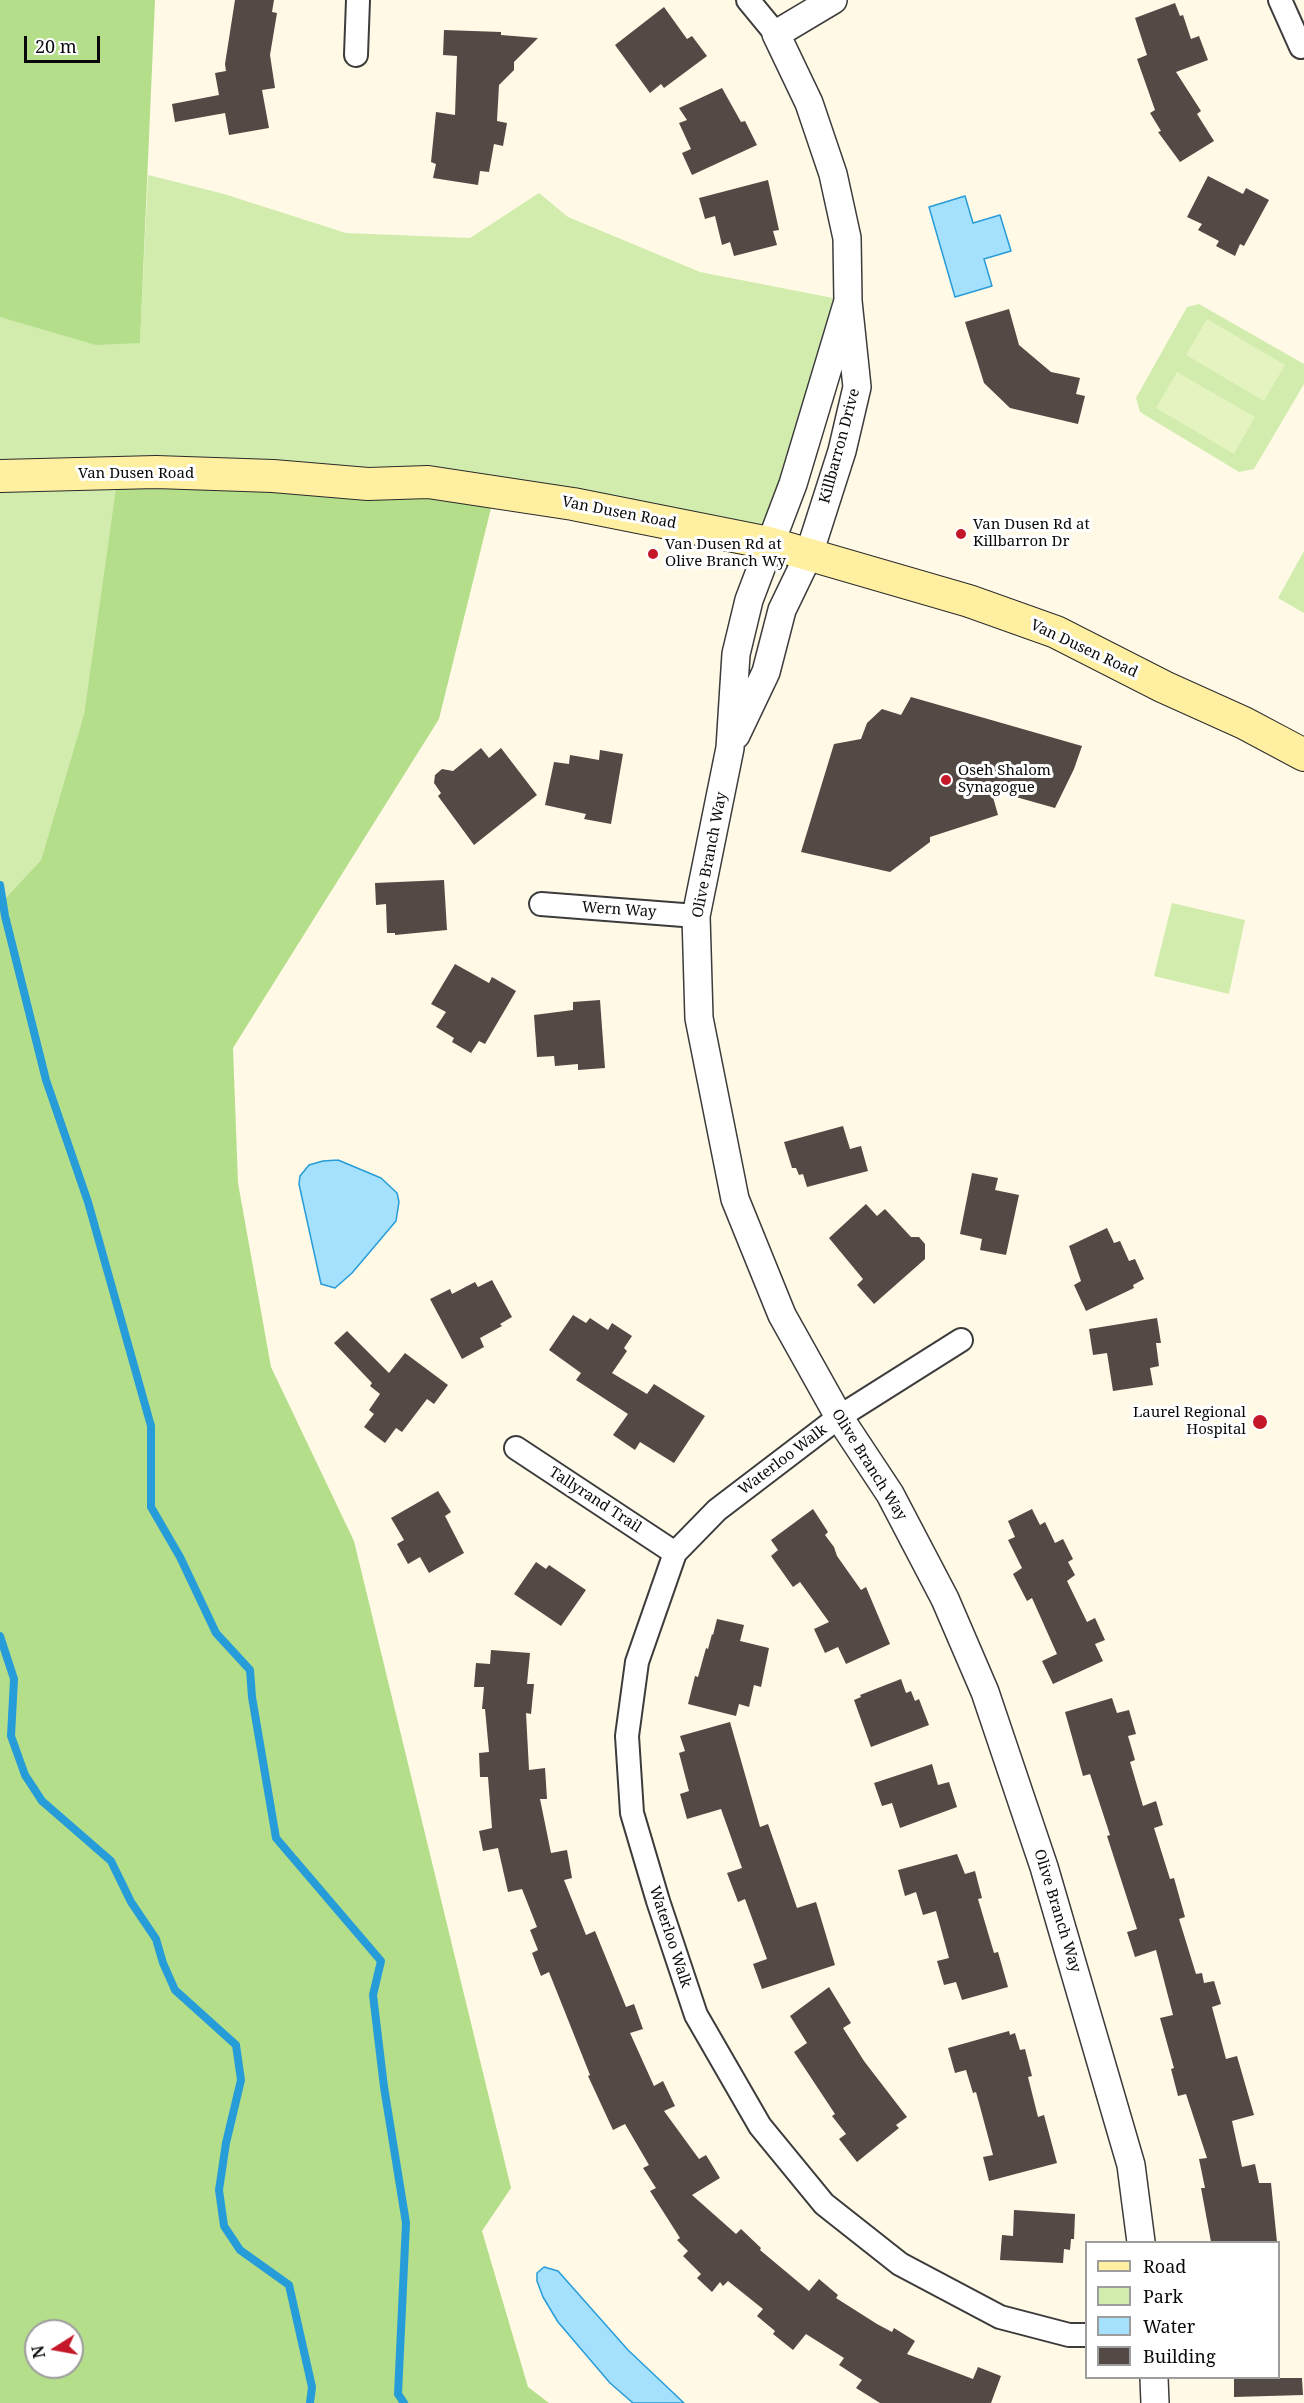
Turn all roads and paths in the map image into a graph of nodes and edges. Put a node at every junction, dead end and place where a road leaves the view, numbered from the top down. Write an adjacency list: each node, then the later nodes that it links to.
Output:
1 (358, 0): 7 (street)
2 (748, 0): 5 (street, Killbarron Drive)
3 (833, 0): 5 (street)
4 (1280, 0): 6 (street)
5 (776, 34): 8 (street, Killbarron Drive)
6 (1301, 47)
7 (356, 55)
8 (848, 301): 10 (street, Killbarron Drive); 11 (street, Killbarron Drive)
9 (0, 476): 10 (main road, Van Dusen Road)
10 (770, 543): 11 (main road, Van Dusen Road); 12 (street, Olive Branch Way)
11 (809, 554): 12 (street, Olive Branch Way); 13 (main road, Van Dusen Road)
12 (730, 748): 15 (street, Olive Branch Way)
13 (1304, 755)
14 (541, 904): 15 (street, Wern Way)
15 (696, 916): 17 (street, Olive Branch Way)
16 (961, 1340): 17 (street, Waterloo Walk)
17 (839, 1417): 19 (street, Waterloo Walk); 20 (street, Olive Branch Way)
18 (516, 1448): 19 (street, Tallyrand Trail)
19 (675, 1553): 21 (street, Waterloo Walk)
20 (1141, 2241)
21 (1085, 2335)
22 (1154, 2379): 23 (street)
23 (1155, 2403)

